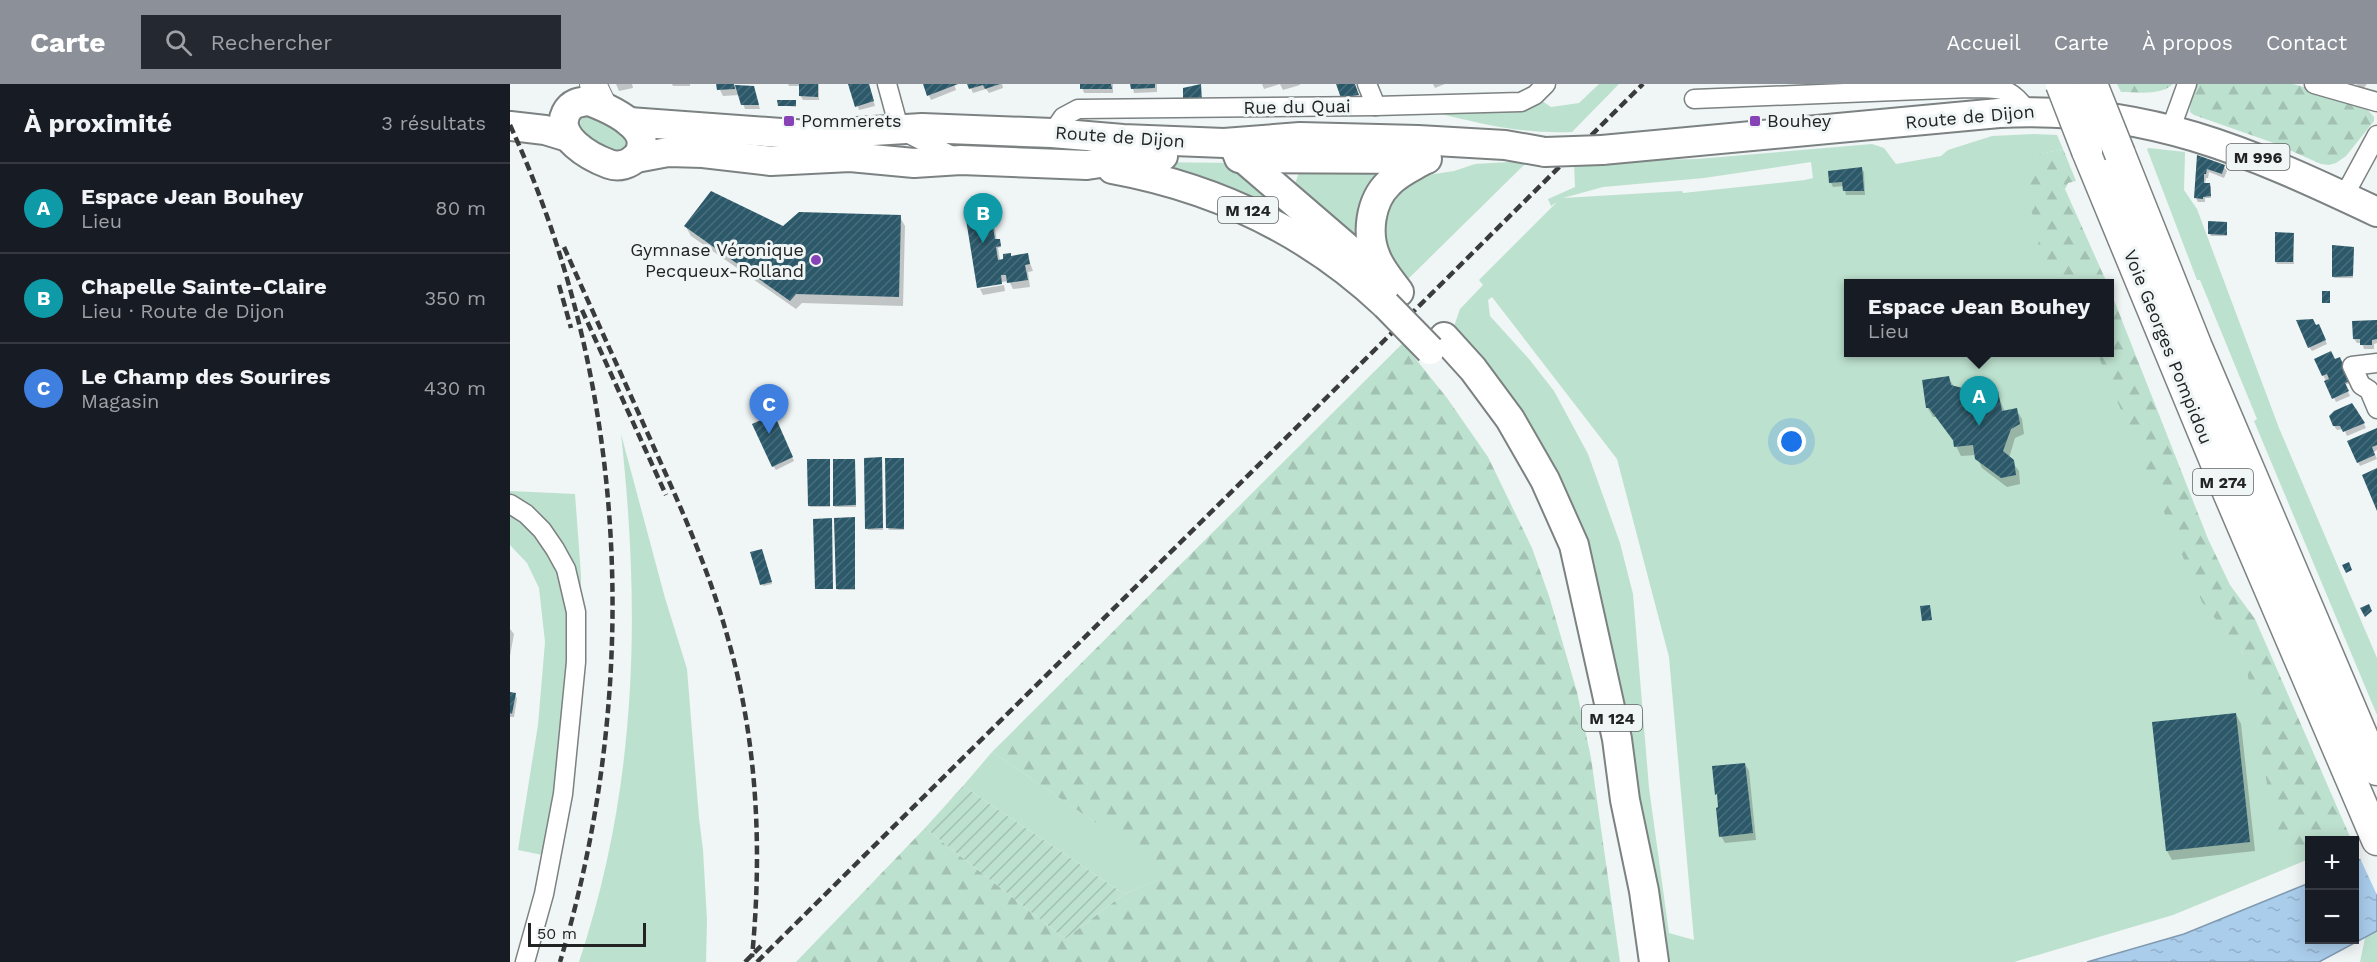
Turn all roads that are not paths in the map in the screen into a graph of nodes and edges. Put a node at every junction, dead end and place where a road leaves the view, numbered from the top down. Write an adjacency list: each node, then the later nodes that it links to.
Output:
1 (887, 84): 17 (street)
2 (1368, 84): 11 (street)
3 (1546, 84): 11 (street, Rue du Quai)
4 (2061, 84): 41 (highway, Voie Georges Pompidou / M 274, bridge)
5 (2092, 84): 39 (highway, Voie Georges Pompidou / M 274, bridge)
6 (2187, 84): 18 (street)
7 (2314, 84): 10 (street)
8 (598, 95): 12 (main road); 15 (main road)
9 (1694, 99): 14 (street)
10 (2377, 102)
11 (1376, 106): 19 (street, Rue du Quai)
12 (570, 109): 13 (main road); 16 (main road); 25 (main road, Route de Dijon)
13 (510, 110)
14 (2028, 112): 18 (main road, Route de Dijon / M 996); 23 (main road, Route de Dijon, bridge)
15 (630, 122): 17 (main road, Route de Dijon); 25 (main road)
16 (510, 126)
17 (899, 128): 19 (main road, Route de Dijon); 24 (street); 27 (street, Route de Dijon)
18 (2171, 128): 31 (main road, Route de Dijon / M 996)
19 (1052, 133): 22 (main road, Route de Dijon)
20 (2377, 135): 31 (street)
21 (1341, 138): 22 (main road, Route de Dijon); 23 (main road, Route de Dijon); 26 (main road, Route de Dijon / M 124)
22 (1234, 150): 26 (main road, Route de Dijon); 29 (main road, Route de Dijon); 30 (main road, M 124)
23 (1545, 152): 28 (main road, Route de Dijon)
24 (850, 157): 25 (main road, Route de Dijon); 27 (main road, Route de Dijon)
25 (636, 158)
26 (1302, 158): 28 (main road, Route de Dijon); 30 (main road, Route de Dijon / M 124)
27 (962, 160): 29 (main road, Route de Dijon)
28 (1424, 160): 34 (main road, M 124)
29 (1086, 165): 33 (main road, M 124)
30 (1287, 194): 33 (main road, M 124); 34 (main road, M 124)
31 (2344, 196): 32 (main road, Route de Dijon / M 996)
32 (2377, 212)
33 (1313, 246): 34 (main road, M 124)
34 (1393, 298): 40 (main road, M 124)
35 (2377, 363): 36 (street)
36 (2373, 388): 37 (street)
37 (2377, 409)
38 (510, 504): 42 (street)
39 (2377, 770)
40 (1625, 800): 43 (main road, M 124); 44 (main road, M 124)
41 (2377, 840)
42 (525, 962)
43 (1639, 962)
44 (1654, 962)

